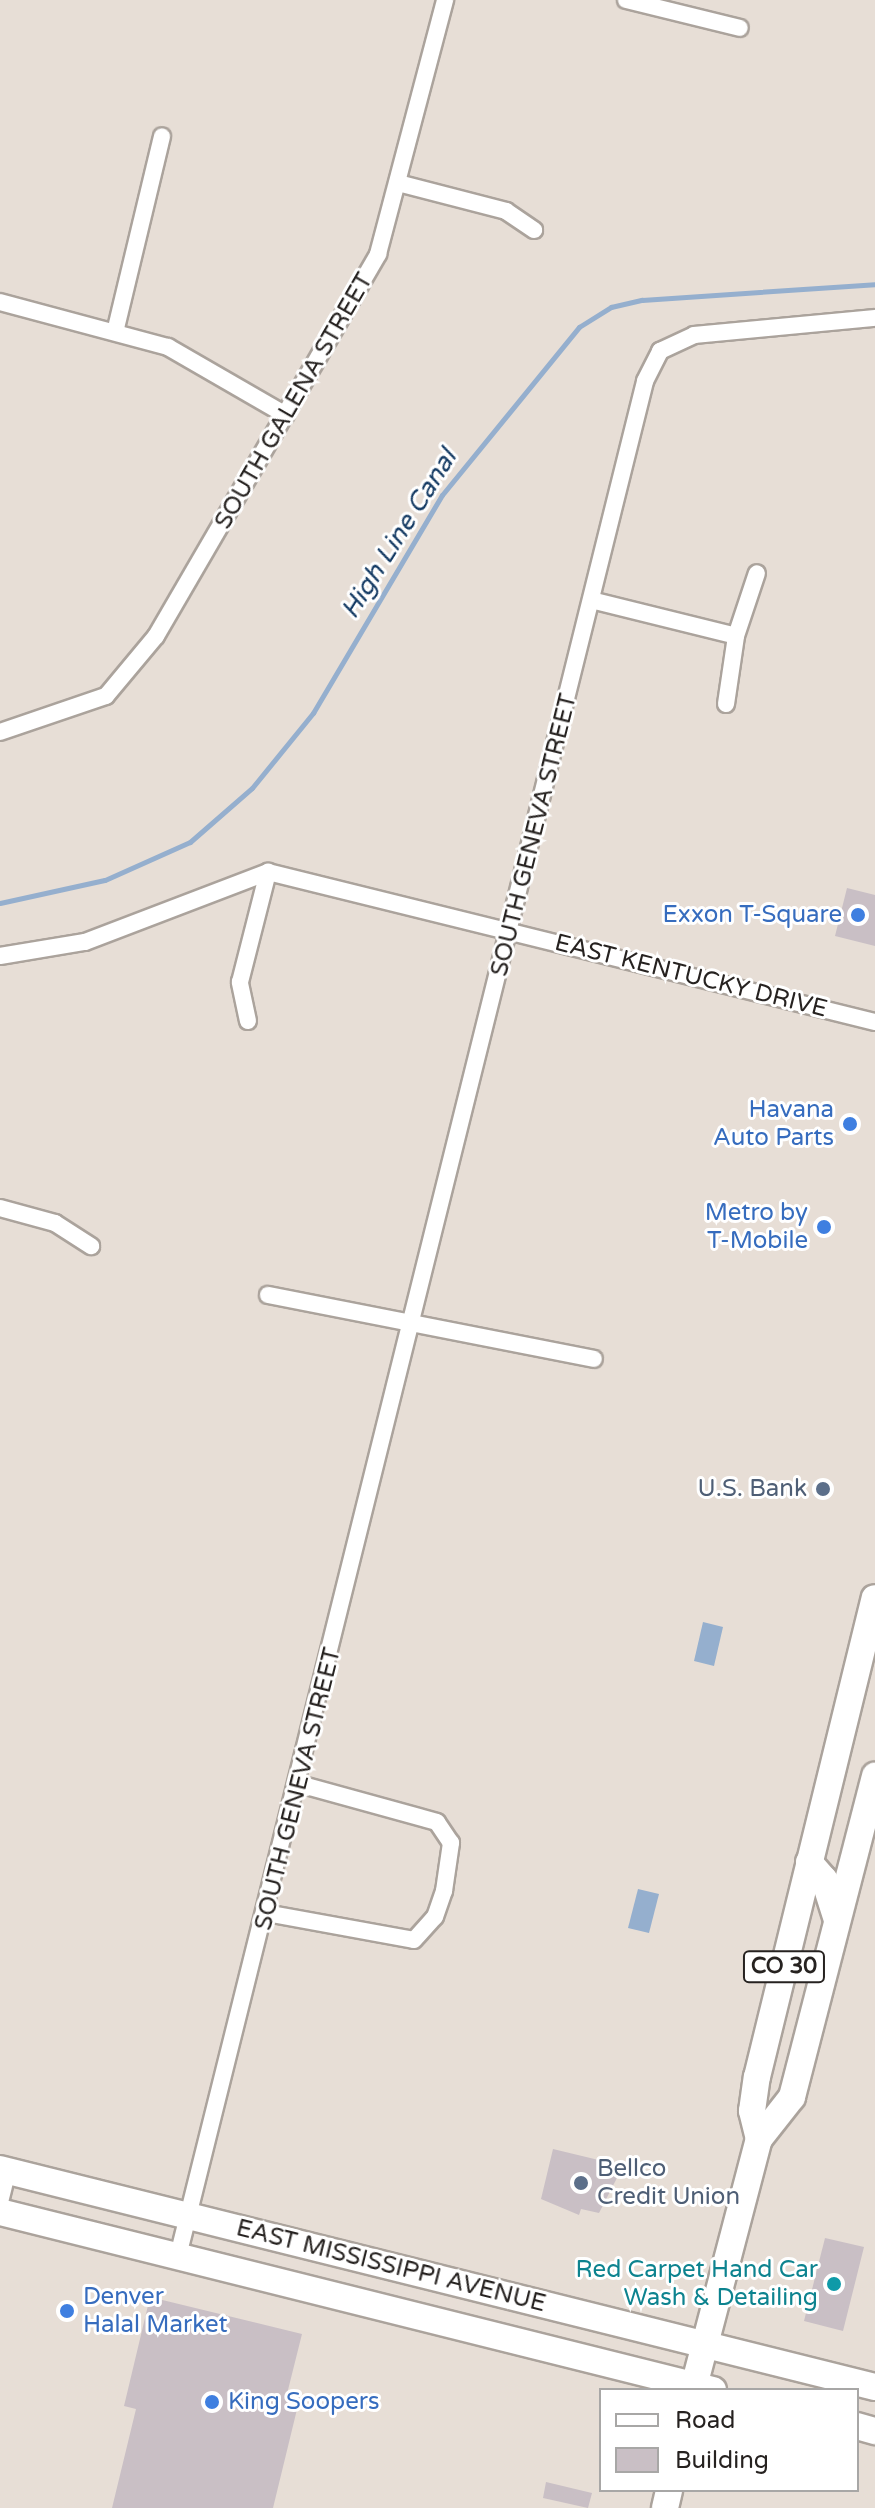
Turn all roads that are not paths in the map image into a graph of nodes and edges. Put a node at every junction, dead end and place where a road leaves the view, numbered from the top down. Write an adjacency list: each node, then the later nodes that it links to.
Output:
1 (445, 0): 5 (street, SOUTH GALENA STREET)
2 (626, 0): 3 (street)
3 (740, 28)
4 (162, 136): 9 (street)
5 (398, 183): 6 (street); 10 (street, SOUTH GALENA STREET)
6 (534, 230)
7 (0, 302): 9 (street)
8 (875, 318): 12 (street, SOUTH GENEVA STREET)
9 (116, 328): 10 (street)
10 (286, 415): 15 (street, SOUTH GALENA STREET)
11 (757, 573): 13 (street)
12 (591, 600): 13 (street); 17 (street, SOUTH GENEVA STREET)
13 (736, 636): 14 (street)
14 (726, 704)
15 (0, 732)
16 (268, 872): 17 (street, EAST KENTUCKY DRIVE); 18 (street); 19 (street)
17 (510, 931): 20 (street, EAST KENTUCKY DRIVE); 24 (street, SOUTH GENEVA STREET)
18 (0, 956)
19 (248, 1021)
20 (875, 1022)
21 (0, 1208): 22 (street)
22 (91, 1246)
23 (268, 1295): 24 (street)
24 (415, 1321): 25 (street); 28 (street, SOUTH GENEVA STREET)
25 (594, 1359)
26 (875, 1601): 29 (main road, CO 30)
27 (875, 1776): 30 (main road, CO 30)
28 (299, 1784): 32 (street, SOUTH GENEVA STREET); 32 (street)
29 (826, 1795): 30 (main road); 31 (main road, CO 30)
30 (866, 1851): 33 (main road, CO 30)
31 (809, 1862): 33 (main road); 34 (main road, CO 30)
32 (266, 1913): 38 (street, SOUTH GENEVA STREET)
33 (838, 1928): 34 (main road, CO 30)
34 (759, 2139): 40 (main road, CO 30)
35 (4, 2170): 36 (street); 38 (main road, EAST MISSISSIPPI AVENUE)
36 (0, 2202)
37 (0, 2212): 39 (main road, EAST MISSISSIPPI AVENUE)
38 (189, 2215): 39 (street, SOUTH GENEVA STREET); 40 (main road, EAST MISSISSIPPI AVENUE)
39 (178, 2256): 42 (main road, EAST MISSISSIPPI AVENUE)
40 (704, 2344): 41 (main road, EAST MISSISSIPPI AVENUE); 42 (main road, CO 30)
41 (875, 2387)
42 (700, 2388)

